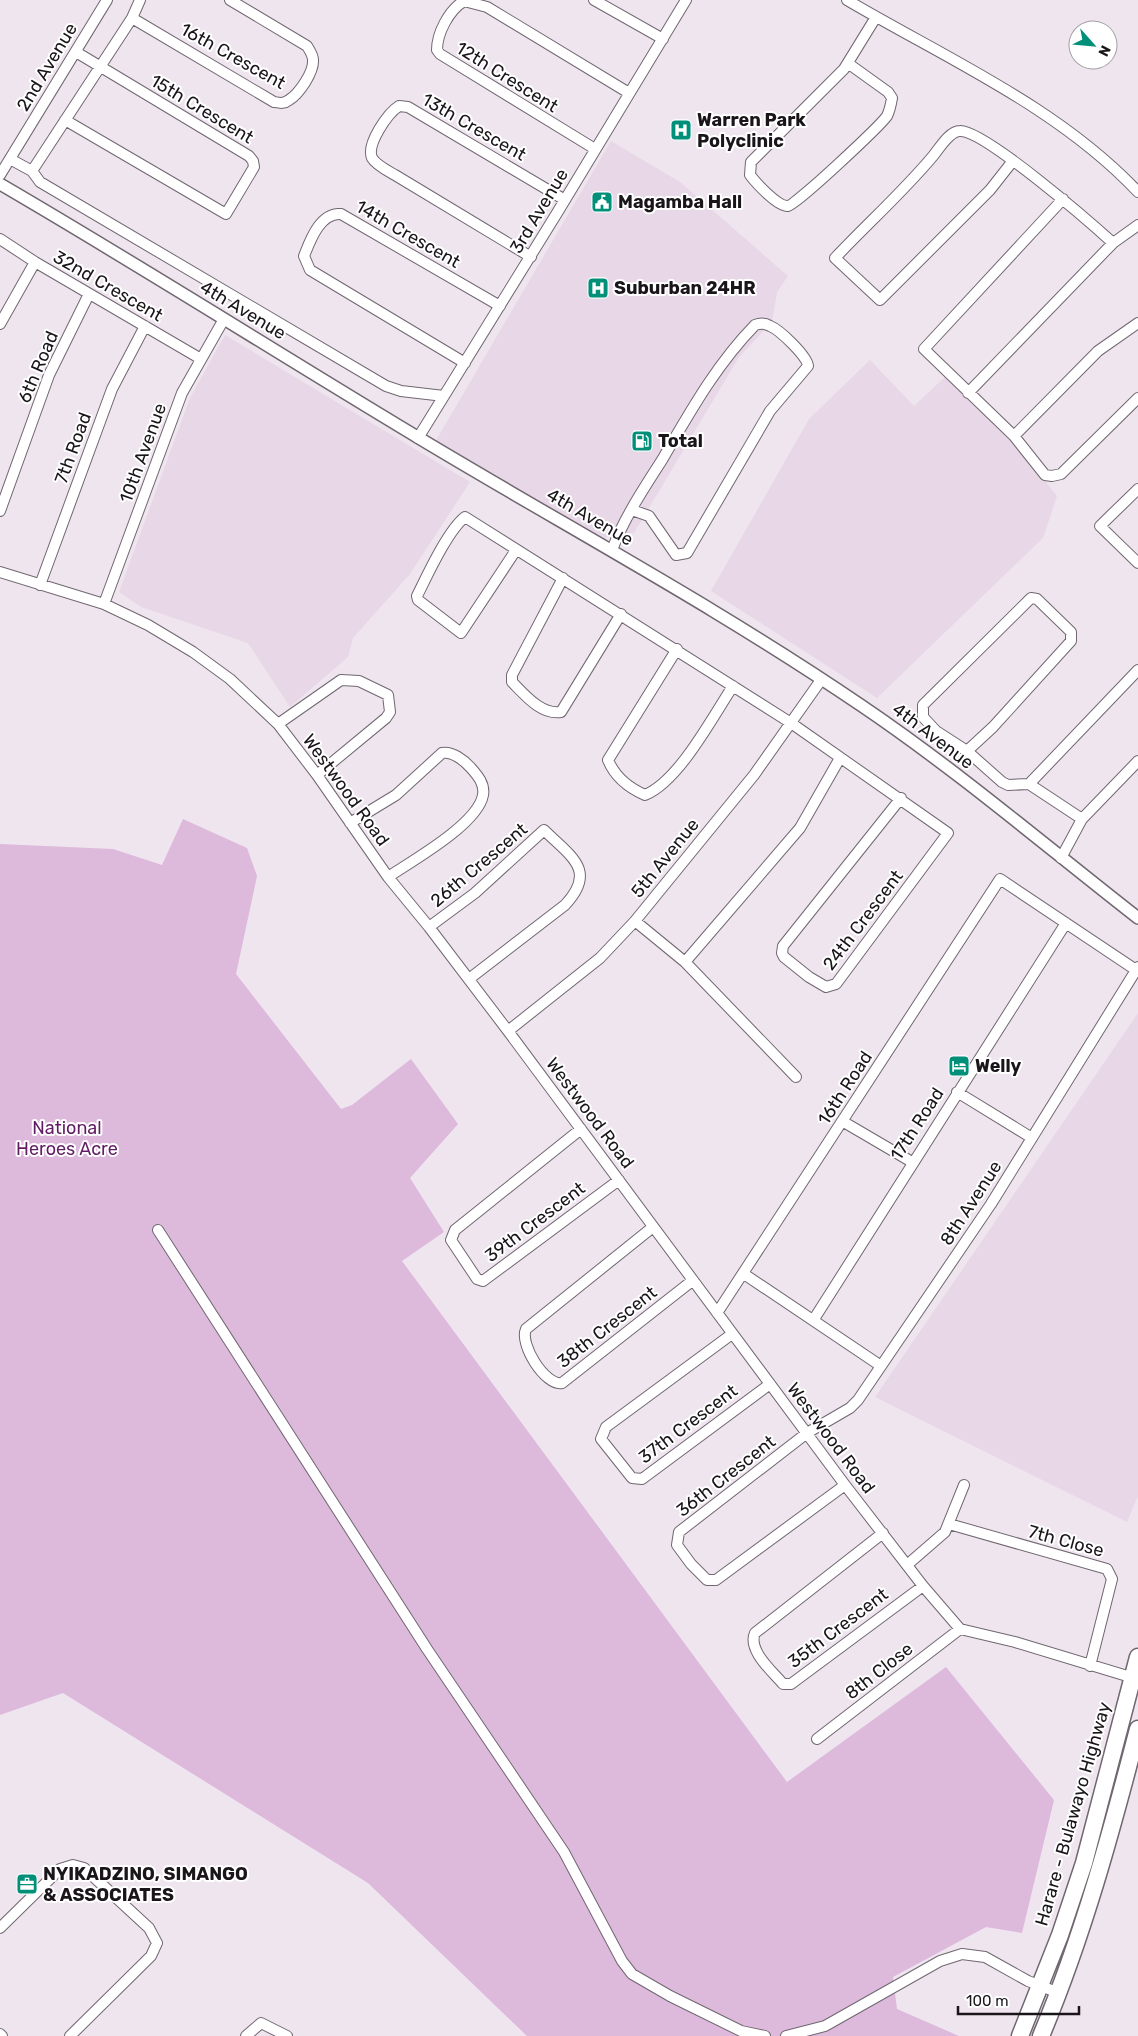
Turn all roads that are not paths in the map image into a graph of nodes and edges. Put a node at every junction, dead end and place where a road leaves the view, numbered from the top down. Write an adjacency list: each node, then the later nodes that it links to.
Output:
1 (107, 0): 10 (street, 2nd Avenue)
2 (140, 0): 8 (street)
3 (230, 0): 8 (street, 16th Crescent)
4 (594, 0): 9 (street)
5 (686, 0): 9 (street, 3rd Avenue)
6 (847, 0): 7 (street)
7 (876, 17): 11 (street); 21 (street)
8 (132, 18): 12 (street)
9 (663, 39): 13 (street, 3rd Avenue)
10 (76, 52): 12 (street, 15th Crescent); 16 (street, 2nd Avenue)
11 (848, 64): 11 (street)
12 (99, 66): 14 (street); 14 (street, 15th Crescent)
13 (629, 93): 15 (street, 3rd Avenue); 15 (street, 12th Crescent)
14 (65, 120): 18 (street)
15 (595, 149): 23 (street, 3rd Avenue)
16 (10, 159): 18 (street); 19 (street, 2nd Avenue)
17 (1012, 162): 17 (street); 22 (street)
18 (32, 171): 38 (street)
19 (0, 175)
20 (0, 184): 31 (street, 4th Avenue)
21 (1138, 192)
22 (1063, 198): 26 (street); 37 (street)
23 (565, 200): 27 (street, 3rd Avenue); 27 (street, 13th Crescent)
24 (1138, 225): 26 (street)
25 (0, 239): 28 (street, 32nd Crescent)
26 (1113, 243): 37 (street)
27 (531, 256): 30 (street, 3rd Avenue)
28 (35, 262): 29 (street, 32nd Crescent); 33 (street)
29 (89, 294): 34 (street, 32nd Crescent); 44 (street, 6th Road)
30 (500, 306): 36 (street, 3rd Avenue); 36 (street, 14th Crescent)
31 (224, 319): 35 (street, 10th Avenue); 41 (street, 4th Avenue)
32 (1138, 323): 40 (street)
33 (0, 324)
34 (145, 326): 35 (street, 32nd Crescent); 50 (street, 7th Road)
35 (201, 359): 51 (street, 10th Avenue)
36 (465, 363): 38 (street, 3rd Avenue)
37 (968, 393): 40 (street)
38 (444, 396): 41 (street, 3rd Avenue)
39 (1138, 398): 40 (street)
40 (1014, 436)
41 (418, 438): 46 (street, 4th Avenue)
42 (1138, 489): 47 (street)
43 (632, 510): 43 (street); 46 (street)
44 (0, 511)
45 (516, 550): 45 (street); 49 (street)
46 (612, 550): 55 (street, 4th Avenue)
47 (1138, 563)
48 (0, 572): 50 (street, Westwood Road)
49 (563, 578): 52 (street); 52 (street)
50 (40, 585): 51 (street, Westwood Road)
51 (104, 604): 58 (street, Westwood Road)
52 (621, 614): 53 (street)
53 (677, 649): 56 (street); 56 (street)
54 (1138, 670): 63 (street)
55 (821, 680): 57 (street, 5th Avenue); 67 (street, 4th Avenue)
56 (733, 686): 57 (street)
57 (792, 722): 60 (street); 70 (street, 5th Avenue)
58 (278, 724): 62 (street, Westwood Road); 62 (street)
59 (967, 751): 59 (street); 63 (street)
60 (840, 758): 64 (street); 73 (street)
61 (1138, 761): 65 (street)
62 (317, 775): 66 (street, Westwood Road)
63 (1029, 784): 65 (street)
64 (901, 798): 64 (street, 24th Crescent)
65 (1082, 818): 67 (street)
66 (350, 823): 68 (street, Westwood Road); 68 (street)
67 (1061, 858): 69 (street, 4th Avenue)
68 (388, 877): 72 (street, Westwood Road)
69 (1138, 918)
70 (635, 921): 73 (street); 76 (street, 5th Avenue)
71 (1066, 923): 74 (street); 78 (street, 17th Road); 79 (street, 16th Road)
72 (429, 927): 75 (street, Westwood Road); 75 (street, 26th Crescent)
73 (685, 962): 77 (street)
74 (1137, 969): 81 (street, 8th Avenue)
75 (468, 979): 76 (street, Westwood Road)
76 (508, 1031): 80 (street, Westwood Road)
77 (796, 1077)
78 (958, 1092): 81 (street); 82 (street, 17th Road)
79 (842, 1121): 82 (street); 86 (street, 16th Road)
80 (581, 1130): 83 (street, Westwood Road); 83 (street, 39th Crescent)
81 (1032, 1138): 91 (street, 8th Avenue)
82 (912, 1162): 89 (street, 17th Road)
83 (619, 1180): 84 (street, Westwood Road)
84 (653, 1227): 87 (street, Westwood Road); 87 (street, 38th Crescent)
85 (158, 1230): 112 (street)
86 (744, 1274): 88 (street, 16th Road); 89 (street)
87 (692, 1281): 88 (street, Westwood Road)
88 (717, 1314): 90 (street, Westwood Road)
89 (814, 1319): 91 (street)
90 (732, 1334): 92 (street, Westwood Road); 92 (street, 37th Crescent)
91 (881, 1366): 93 (street, 8th Avenue)
92 (770, 1384): 93 (street, Westwood Road)
93 (807, 1433): 94 (street, Westwood Road); 94 (street, 36th Crescent)
94 (845, 1485): 97 (street, Westwood Road)
95 (964, 1485): 96 (street)
96 (949, 1524): 98 (street); 102 (street, 7th Close)
97 (883, 1533): 98 (street, Westwood Road); 99 (street, 35th Crescent)
98 (907, 1564): 99 (street, Westwood Road)
99 (923, 1586): 100 (street, Westwood Road)
100 (960, 1629): 102 (street); 105 (street, 8th Close)
101 (1138, 1657): 103 (highway, Harare - Bulawayo Highway)
102 (1090, 1666): 103 (street)
103 (1135, 1678): 107 (highway, Harare - Bulawayo Highway)
104 (1138, 1729): 108 (highway)
105 (817, 1739)
106 (0, 1928): 109 (street)
107 (1041, 1985): 108 (street); 113 (street); 114 (highway, Harare - Bulawayo Highway)
108 (1059, 1993): 115 (highway)
109 (70, 2036)
110 (246, 2036): 111 (street)
111 (287, 2036)
112 (766, 2036)
113 (786, 2036)
114 (1020, 2036)
115 (1041, 2036)

